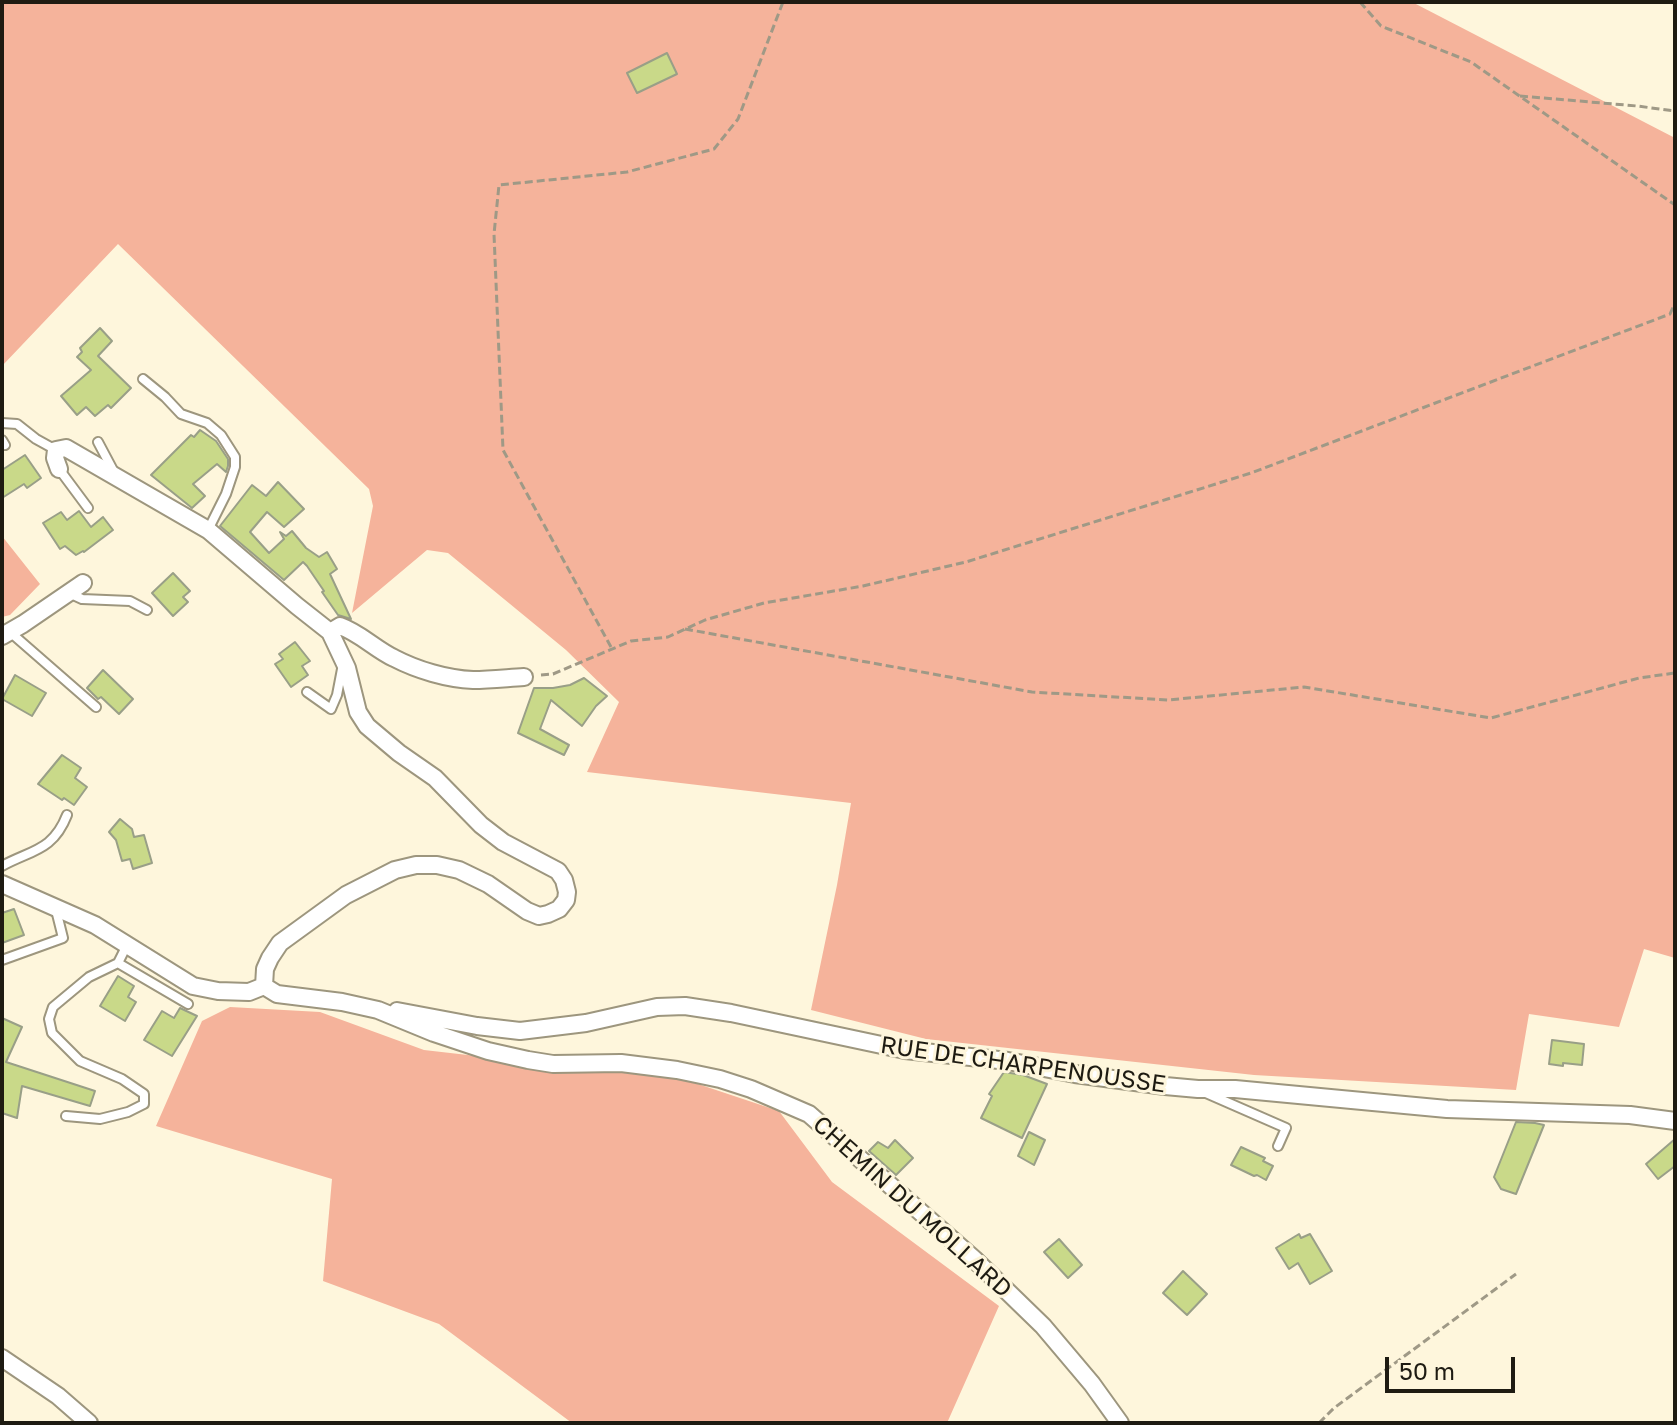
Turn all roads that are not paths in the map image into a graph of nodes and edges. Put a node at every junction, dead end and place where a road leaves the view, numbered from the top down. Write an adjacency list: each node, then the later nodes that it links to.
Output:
1 (143, 379): 8 (lane)
2 (2, 423): 4 (lane)
3 (98, 442): 6 (lane)
4 (56, 450): 5 (street); 6 (street)
5 (59, 469): 7 (lane)
6 (117, 478): 8 (street)
7 (88, 508)
8 (208, 530): 12 (street)
9 (83, 583): 10 (street)
10 (69, 593): 11 (lane); 13 (street)
11 (147, 610)
12 (330, 632): 14 (street); 15 (street)
13 (6, 634): 17 (lane)
14 (343, 660): 16 (lane); 25 (street)
15 (524, 677)
16 (307, 692)
17 (96, 707)
18 (67, 815): 19 (lane)
19 (2, 866)
20 (2, 884): 21 (street)
21 (56, 909): 22 (street); 23 (lane)
22 (128, 945): 24 (lane); 25 (street)
23 (2, 960)
24 (118, 963): 26 (lane); 29 (lane)
25 (264, 986): 27 (street, CHEMIN DU MOLLARD)
26 (188, 1004)
27 (378, 1010): 28 (street, RUE DE CHARPENOUSSE); 34 (street, CHEMIN DU MOLLARD)
28 (1198, 1089): 30 (street, RUE DE CHARPENOUSSE); 31 (lane)
29 (66, 1116)
30 (1675, 1121)
31 (1278, 1146)
32 (2, 1358): 33 (street)
33 (89, 1423)
34 (1120, 1423)

